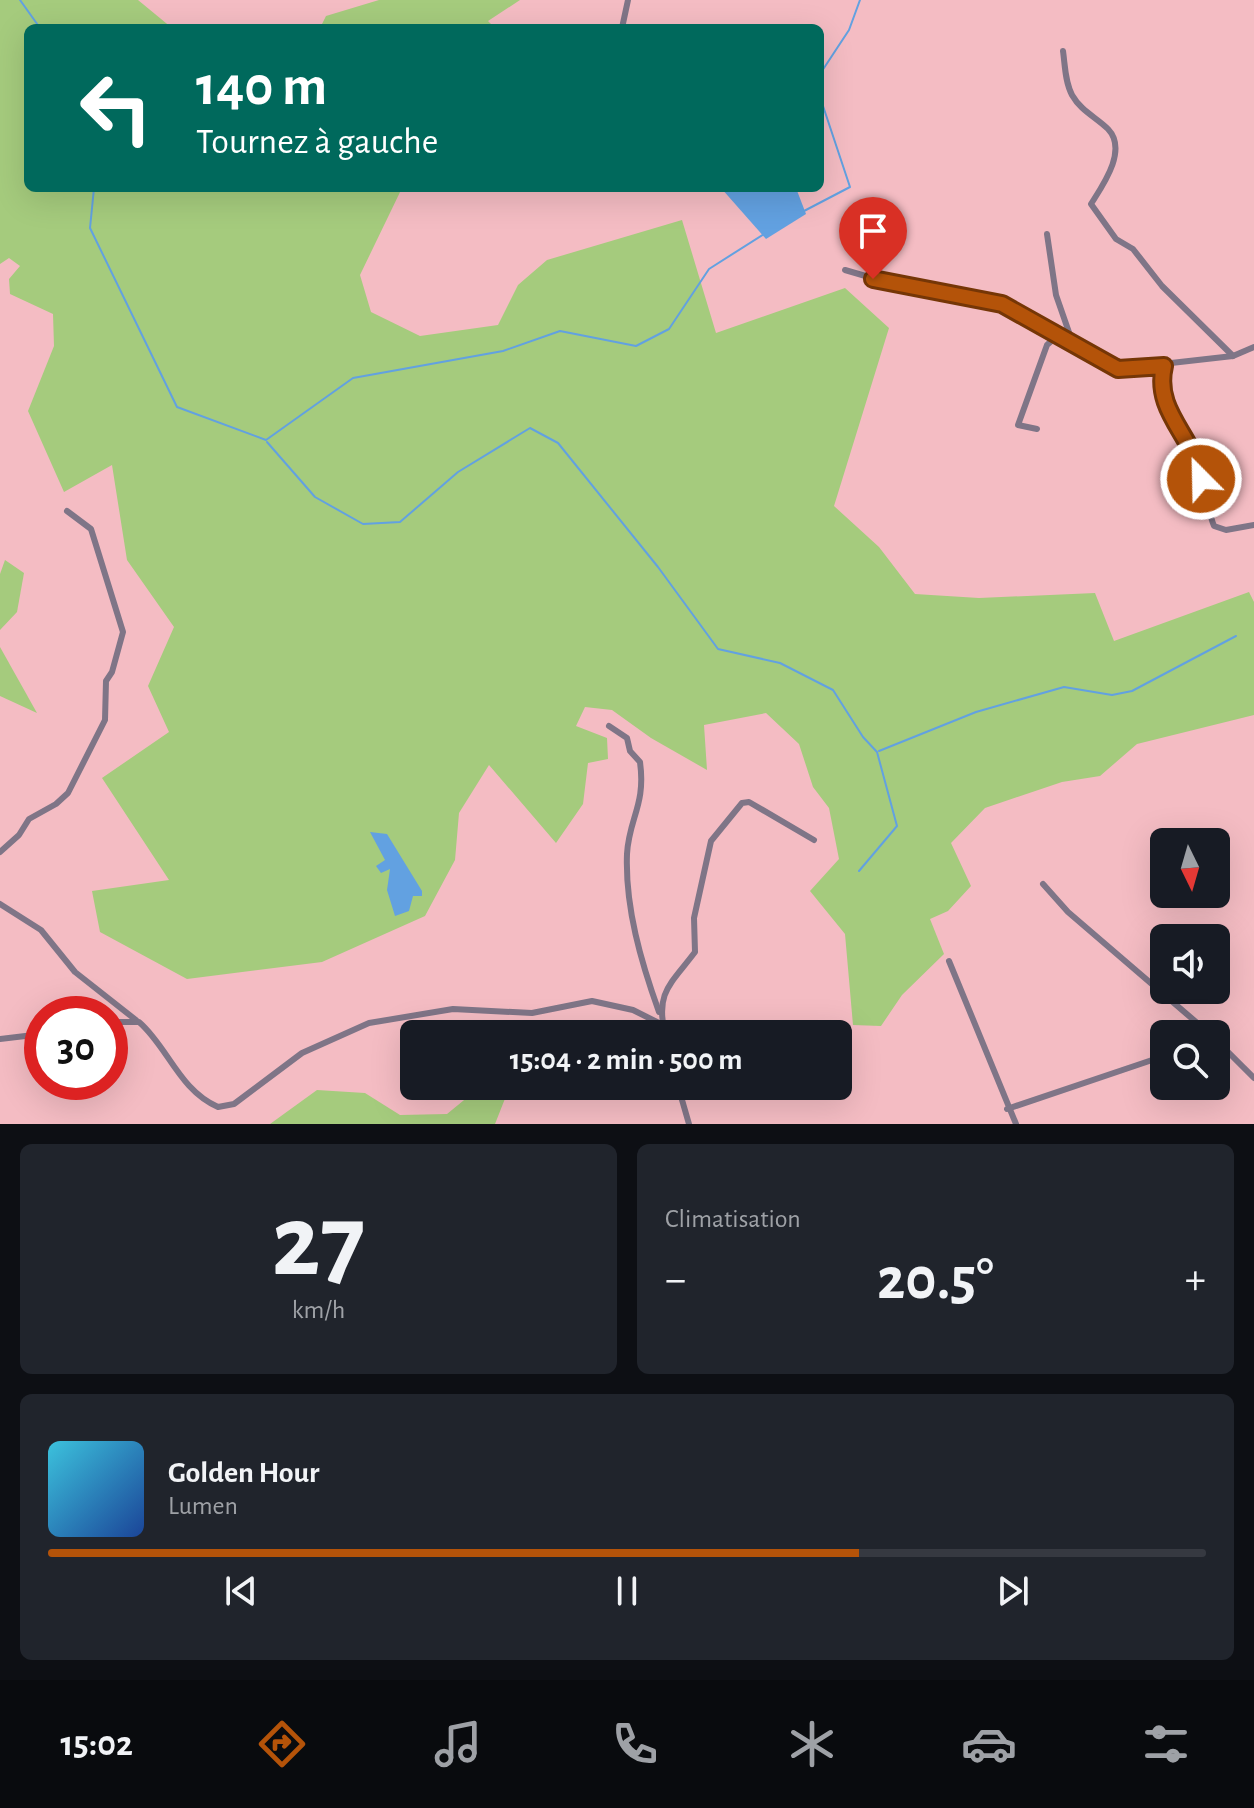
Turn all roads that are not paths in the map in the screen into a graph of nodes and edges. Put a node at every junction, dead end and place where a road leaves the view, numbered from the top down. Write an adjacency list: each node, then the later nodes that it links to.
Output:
1 (628, 0): 2 (street)
2 (623, 24)
3 (1063, 51): 9 (street)
4 (1047, 234): 7 (street)
5 (845, 270): 6 (street)
6 (1059, 334): 7 (street); 11 (street)
7 (1072, 341): 10 (street)
8 (1254, 347): 9 (street)
9 (1233, 356): 10 (street)
10 (1164, 366): 13 (street)
11 (1037, 429)
12 (67, 511): 16 (street)
13 (1254, 525)
14 (609, 726): 20 (street)
15 (814, 840): 20 (street)
16 (0, 852)
17 (1043, 884): 24 (street)
18 (0, 904): 21 (street)
19 (949, 961): 32 (street)
20 (659, 1012): 23 (street)
21 (136, 1020): 22 (street); 25 (street)
22 (653, 1020)
23 (661, 1020)
24 (1194, 1020)
25 (128, 1021)
26 (24, 1036): 27 (street)
27 (0, 1039)
28 (1230, 1054): 30 (street)
29 (1150, 1061): 32 (street)
30 (1254, 1078)
31 (682, 1100): 33 (street)
32 (1007, 1109): 34 (street)
33 (689, 1124)
34 (1016, 1124)

